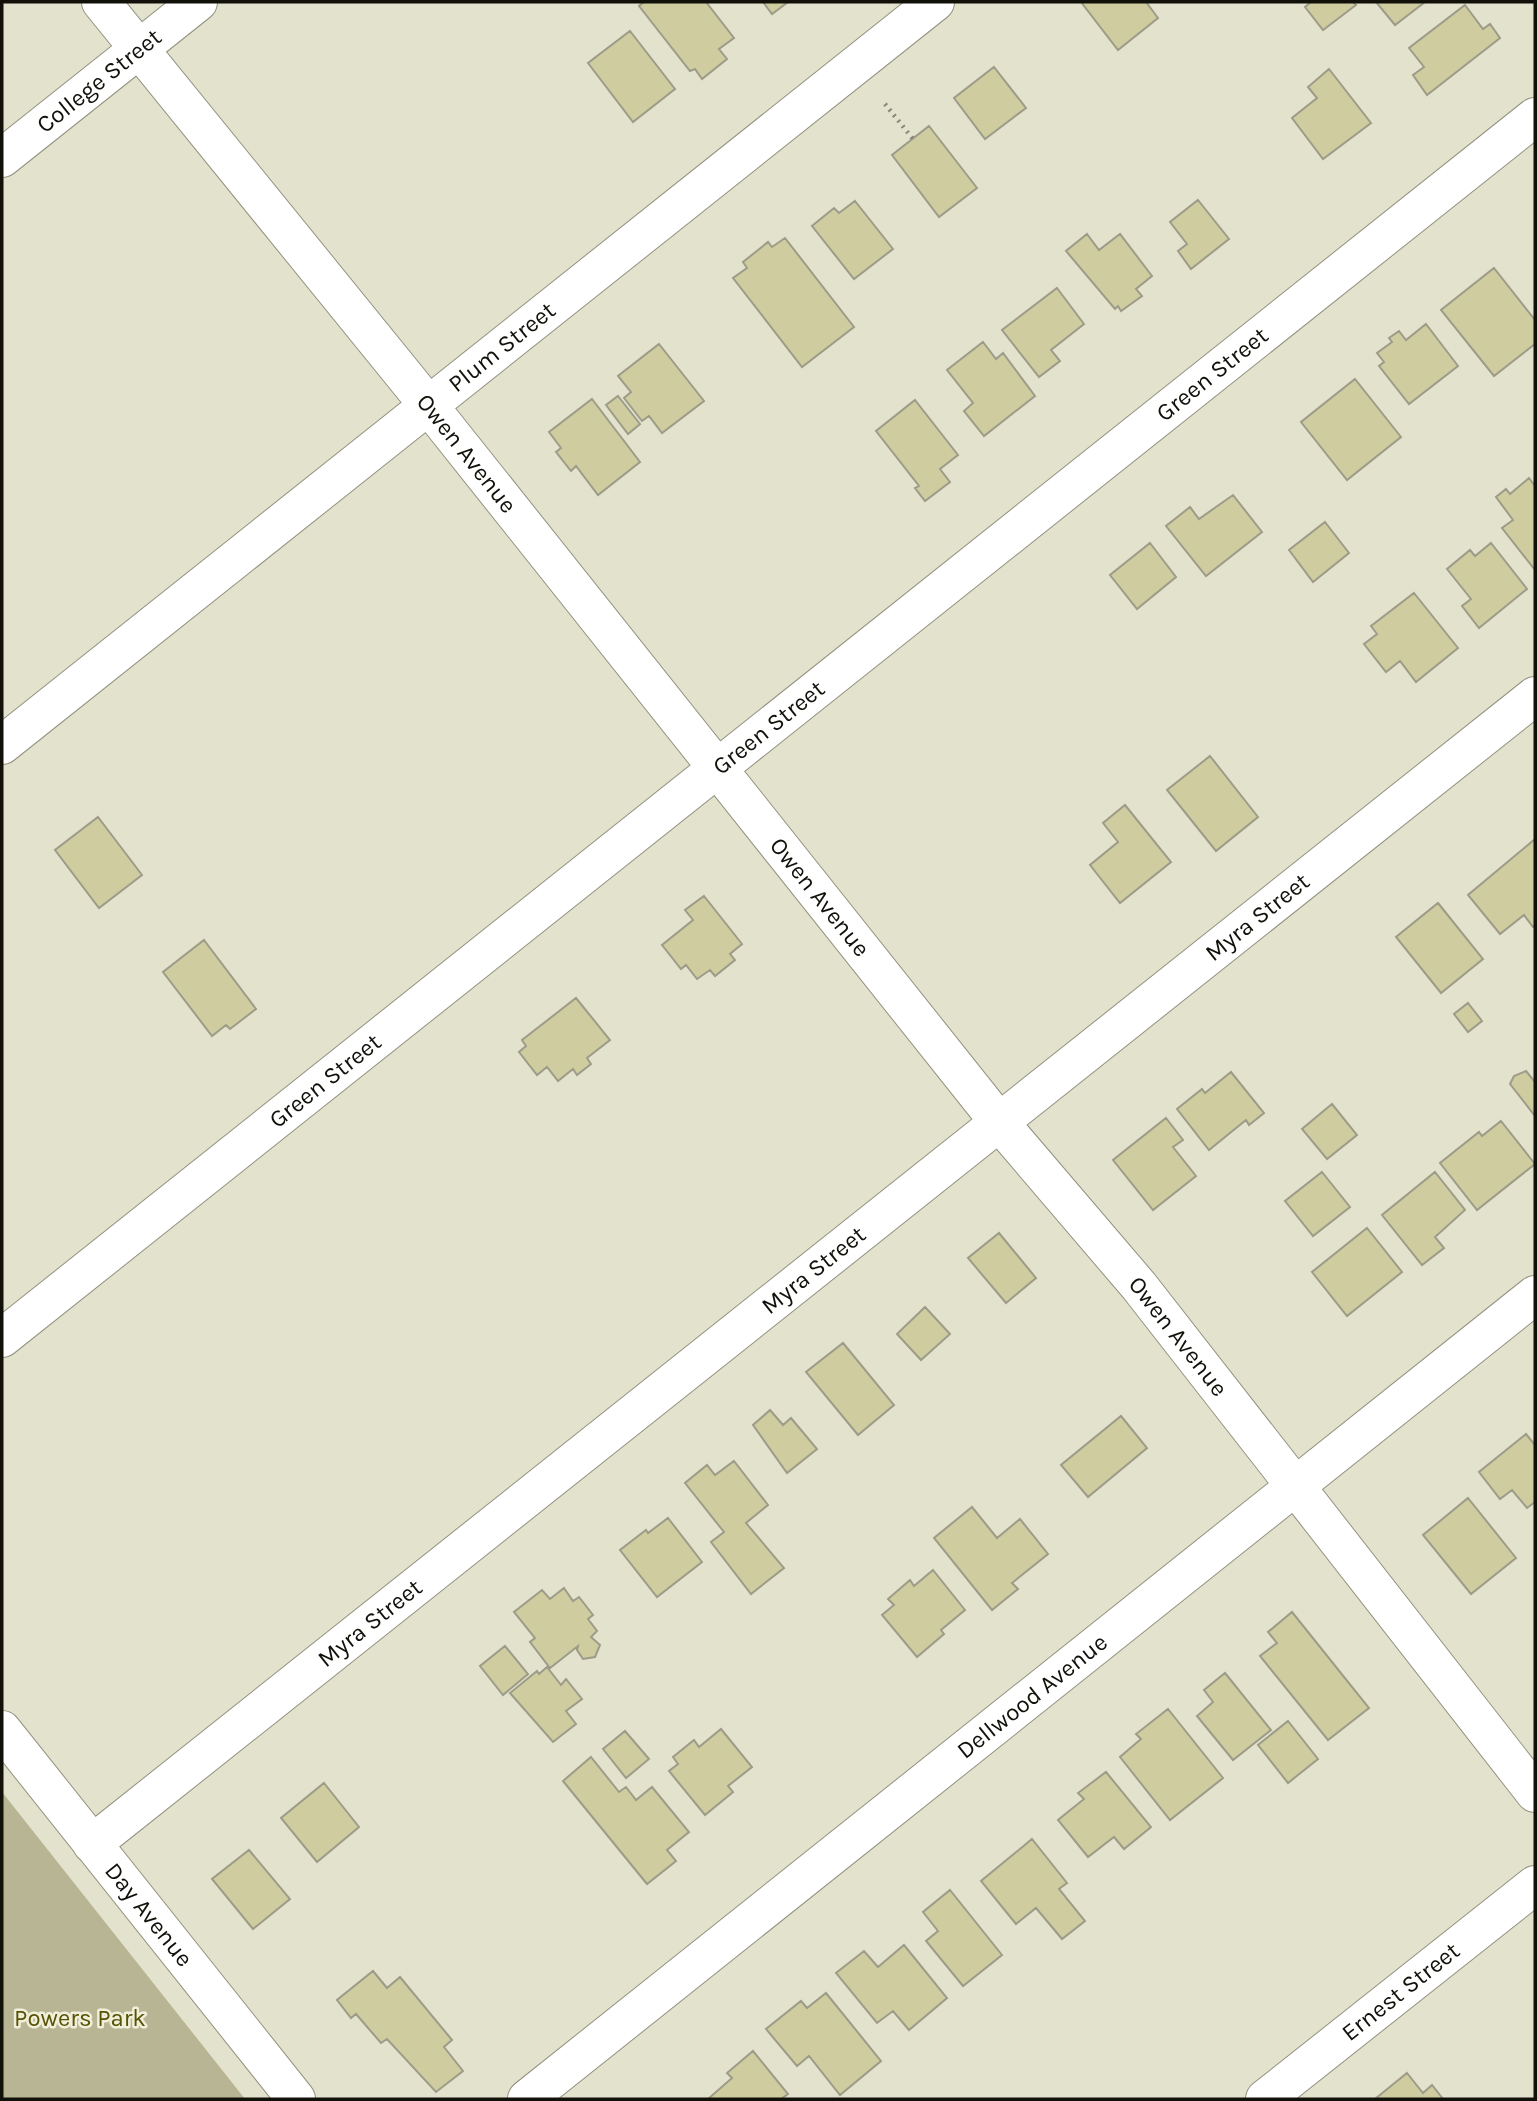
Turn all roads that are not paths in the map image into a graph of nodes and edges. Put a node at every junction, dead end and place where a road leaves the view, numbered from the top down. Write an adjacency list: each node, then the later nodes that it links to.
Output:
1 (101, 2): 4 (street, Owen Avenue)
2 (198, 2): 4 (street, College Street)
3 (934, 2): 7 (street, Plum Street)
4 (137, 50): 6 (street, College Street); 7 (street, Owen Avenue)
5 (1535, 117): 10 (street, Green Street)
6 (2, 158)
7 (429, 406): 9 (street, Plum Street); 10 (street, Owen Avenue)
8 (1535, 696): 11 (street, Myra Street)
9 (2, 745)
10 (717, 768): 11 (street, Owen Avenue); 13 (street, Green Street)
11 (999, 1122): 14 (street, Owen Avenue); 17 (street, Myra Street)
12 (1535, 1294): 14 (street, Dellwood Avenue)
13 (2, 1338)
14 (1293, 1487): 16 (street, Owen Avenue); 20 (street, Dellwood Avenue)
15 (2, 1730): 17 (street, Day Avenue)
16 (1535, 1794)
17 (92, 1844): 19 (street, Day Avenue)
18 (1535, 1885): 21 (street, Ernest Street)
19 (296, 2099)
20 (527, 2099)
21 (1265, 2099)

